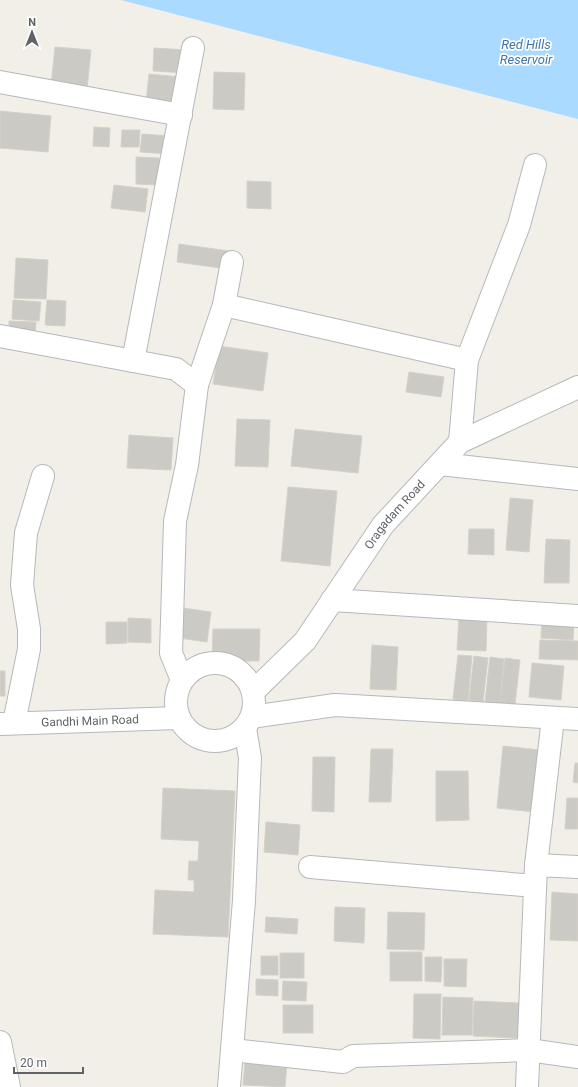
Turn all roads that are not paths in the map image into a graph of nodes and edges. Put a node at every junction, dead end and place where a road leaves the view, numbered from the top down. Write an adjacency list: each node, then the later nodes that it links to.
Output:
1 (193, 48): 3 (street)
2 (0, 82): 3 (street)
3 (181, 115): 9 (street)
4 (534, 165): 8 (street)
5 (232, 262): 6 (street)
6 (224, 305): 8 (street); 10 (street)
7 (0, 336): 9 (street)
8 (467, 360): 12 (street)
9 (133, 361): 10 (street)
10 (197, 385): 18 (street)
11 (578, 386): 12 (street, Oragadam Road)
12 (460, 442): 13 (street, Oragadam Road)
13 (440, 464): 15 (street); 16 (street, Oragadam Road)
14 (43, 476): 24 (street)
15 (578, 479)
16 (332, 600): 17 (street); 19 (street, Oragadam Road)
17 (578, 616)
18 (182, 680): 19 (street); 20 (street)
19 (254, 692): 23 (street)
20 (179, 718): 23 (street); 24 (street, Gandhi Main Road)
21 (553, 718): 22 (street); 23 (street); 27 (street)
22 (578, 719)
23 (249, 722): 29 (street)
24 (7, 723)
25 (310, 867): 27 (street)
26 (578, 867): 27 (street)
27 (535, 876): 30 (street)
28 (0, 1042): 32 (street)
29 (232, 1050): 30 (street); 33 (street)
30 (529, 1050): 31 (street); 34 (street)
31 (578, 1057)
32 (8, 1087)
33 (229, 1087)
34 (527, 1087)

